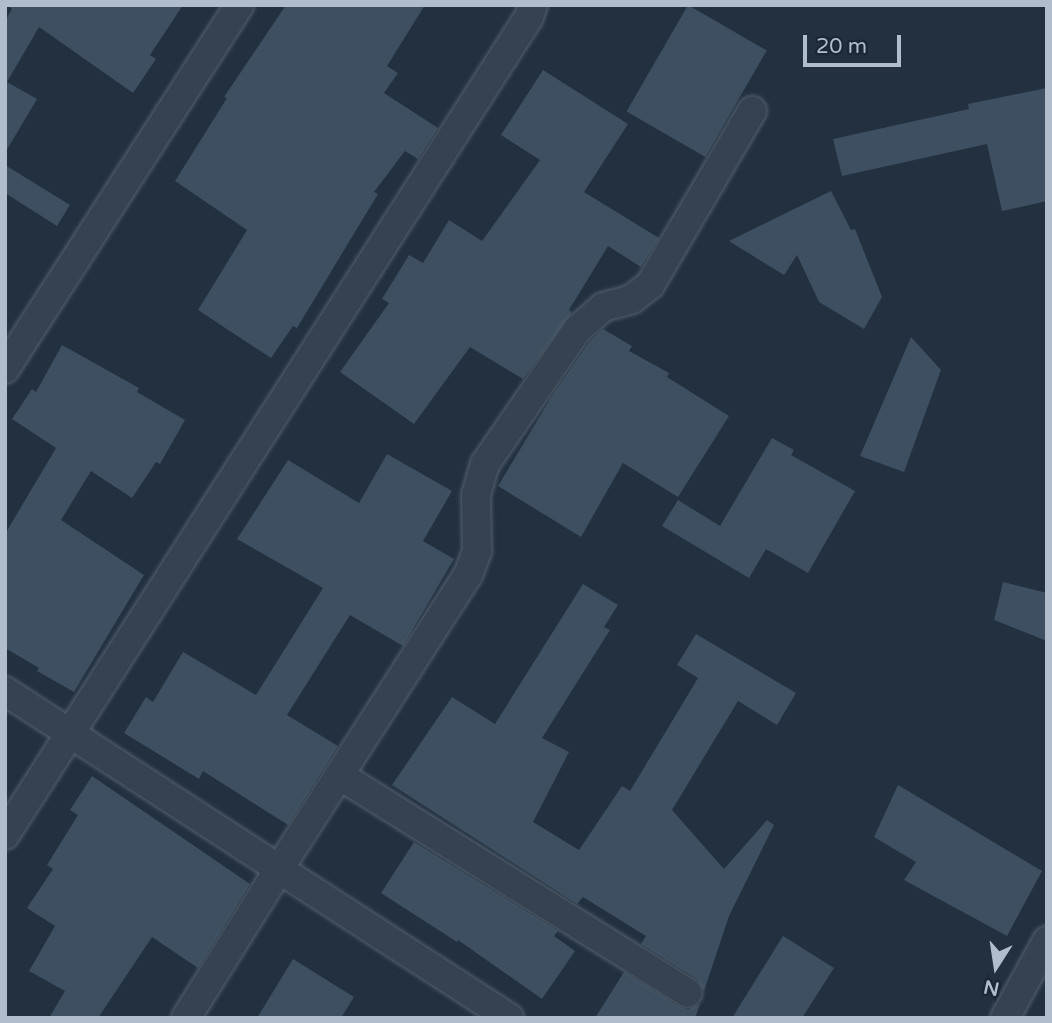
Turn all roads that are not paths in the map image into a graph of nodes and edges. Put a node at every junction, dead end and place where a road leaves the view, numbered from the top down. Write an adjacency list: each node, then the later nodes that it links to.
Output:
1 (240, 5): 4 (street)
2 (533, 5): 6 (street)
3 (752, 111): 7 (street)
4 (5, 369)
5 (5, 691): 6 (street)
6 (71, 735): 8 (street); 9 (street)
7 (339, 775): 9 (street); 11 (street)
8 (5, 835)
9 (279, 869): 13 (street); 14 (street)
10 (1047, 942): 12 (street)
11 (688, 993)
12 (1006, 1017)
13 (186, 1018)
14 (509, 1018)

